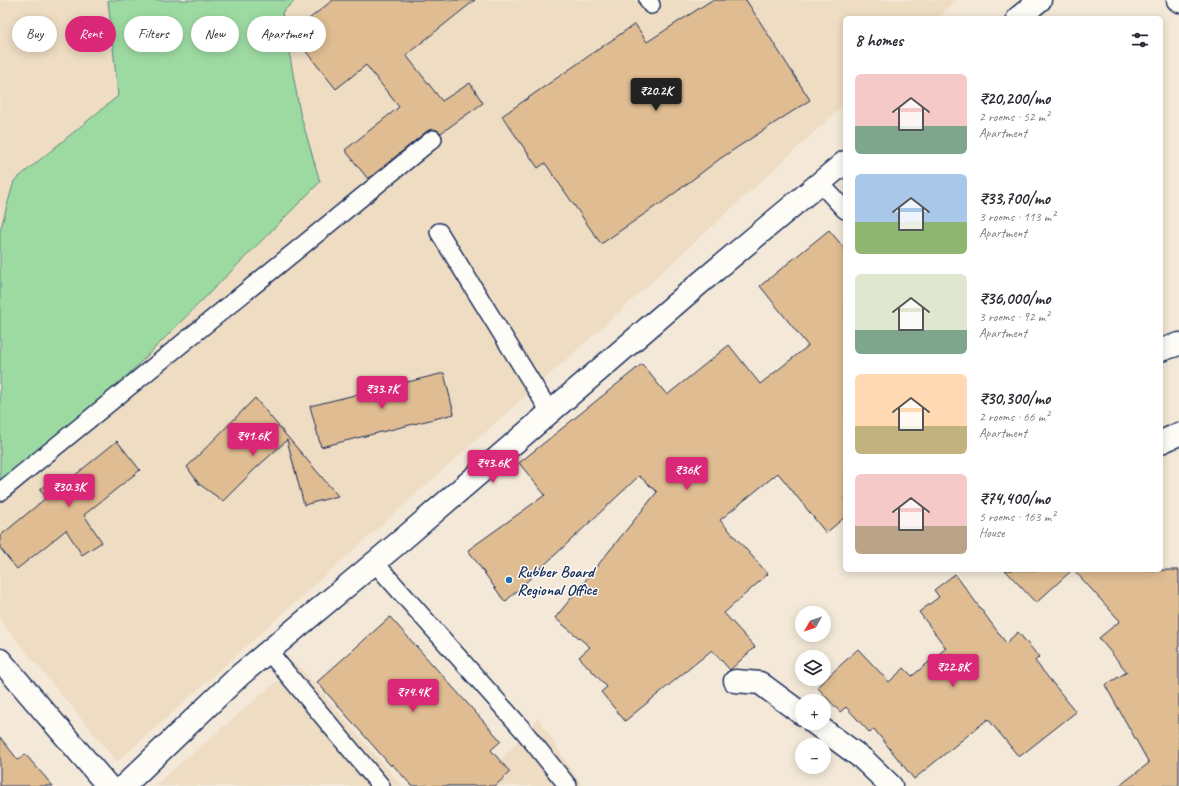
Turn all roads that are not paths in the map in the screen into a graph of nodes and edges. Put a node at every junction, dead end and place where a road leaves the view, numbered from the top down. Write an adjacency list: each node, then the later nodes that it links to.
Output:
1 (1040, 0): 2 (street)
2 (1020, 16)
3 (433, 139): 13 (lane)
4 (843, 164): 5 (street)
5 (820, 183): 6 (lane); 10 (street)
6 (843, 208)
7 (439, 232): 10 (lane)
8 (1179, 344): 9 (street)
9 (1163, 349)
10 (550, 412): 14 (street)
11 (1179, 434): 12 (street)
12 (1163, 441)
13 (0, 492)
14 (375, 563): 15 (street); 23 (lane)
15 (269, 652): 21 (street); 22 (lane)
16 (0, 660): 20 (street)
17 (735, 681): 18 (street)
18 (795, 709)
19 (823, 730): 24 (street)
20 (108, 786)
21 (124, 786)
22 (381, 786)
23 (568, 786)
24 (891, 786)

